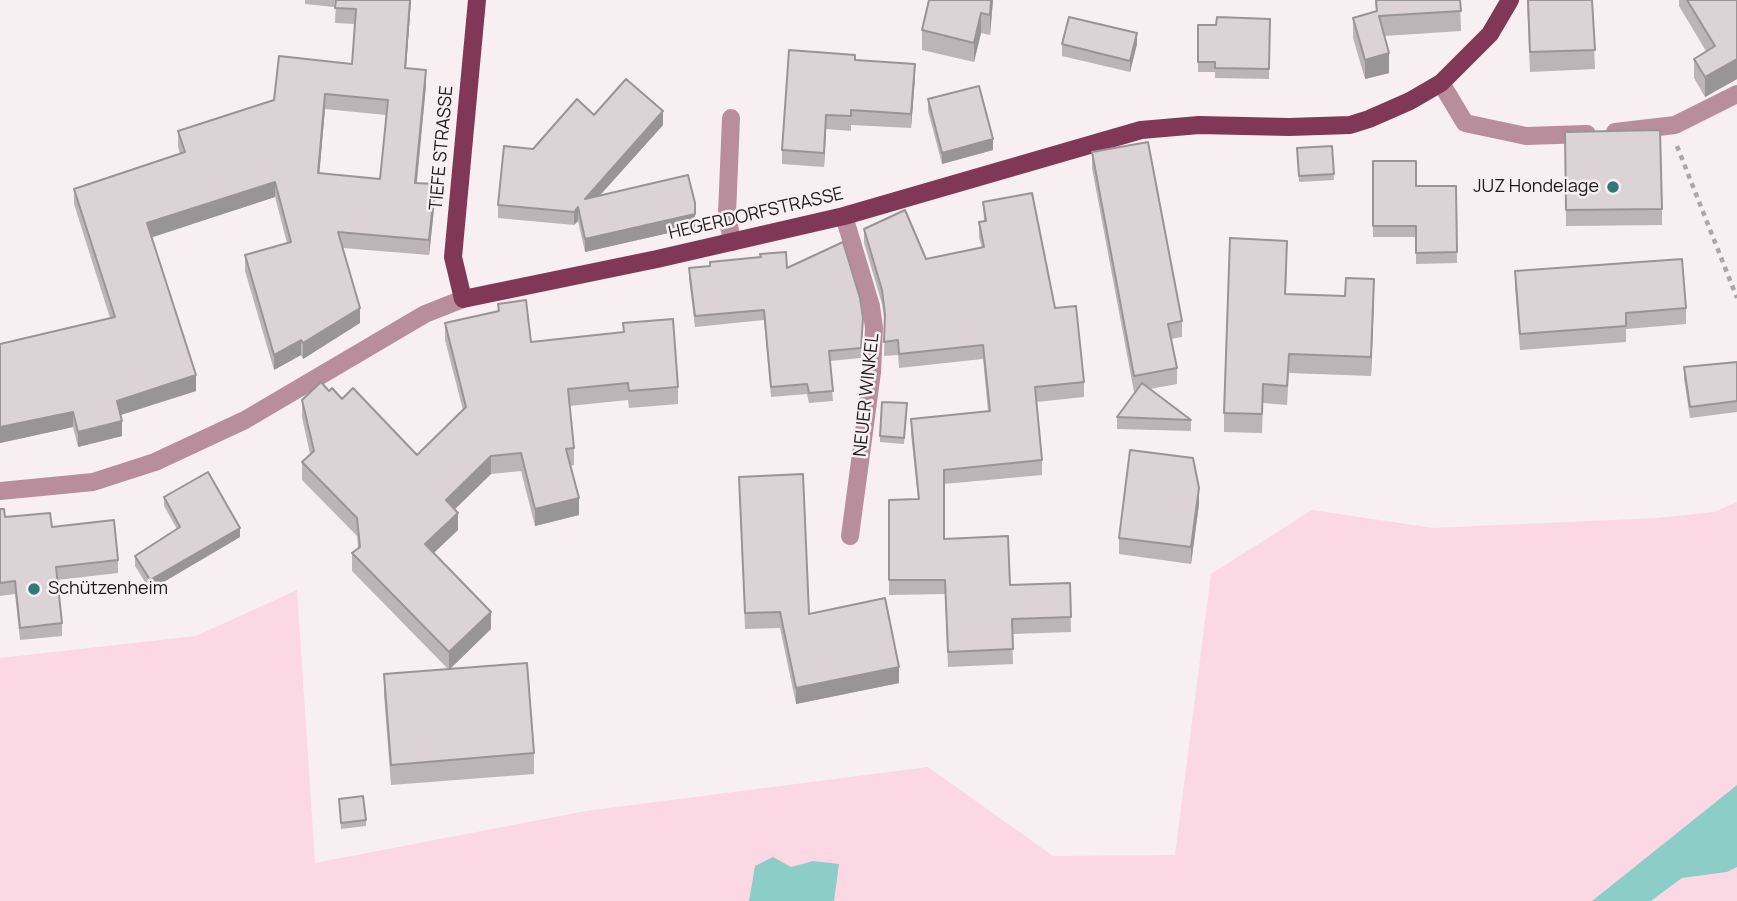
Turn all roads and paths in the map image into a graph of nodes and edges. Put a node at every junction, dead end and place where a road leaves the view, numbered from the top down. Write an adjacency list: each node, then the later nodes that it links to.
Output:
1 (477, 0): 10 (main road, TIEFE STRASSE)
2 (1510, 0): 3 (main road, HEGERDORFSTRASSE)
3 (1441, 83): 6 (street); 7 (main road, HEGERDORFSTRASSE)
4 (1737, 94): 6 (street)
5 (731, 118): 8 (street)
6 (1668, 125): 9 (path)
7 (844, 216): 8 (main road, HEGERDORFSTRASSE); 12 (street, NEUER WINKEL)
8 (732, 242): 10 (main road, HEGERDORFSTRASSE)
9 (1737, 298)
10 (463, 299): 11 (street, HEGERDORFSTRASSE)
11 (0, 491)
12 (850, 536)

